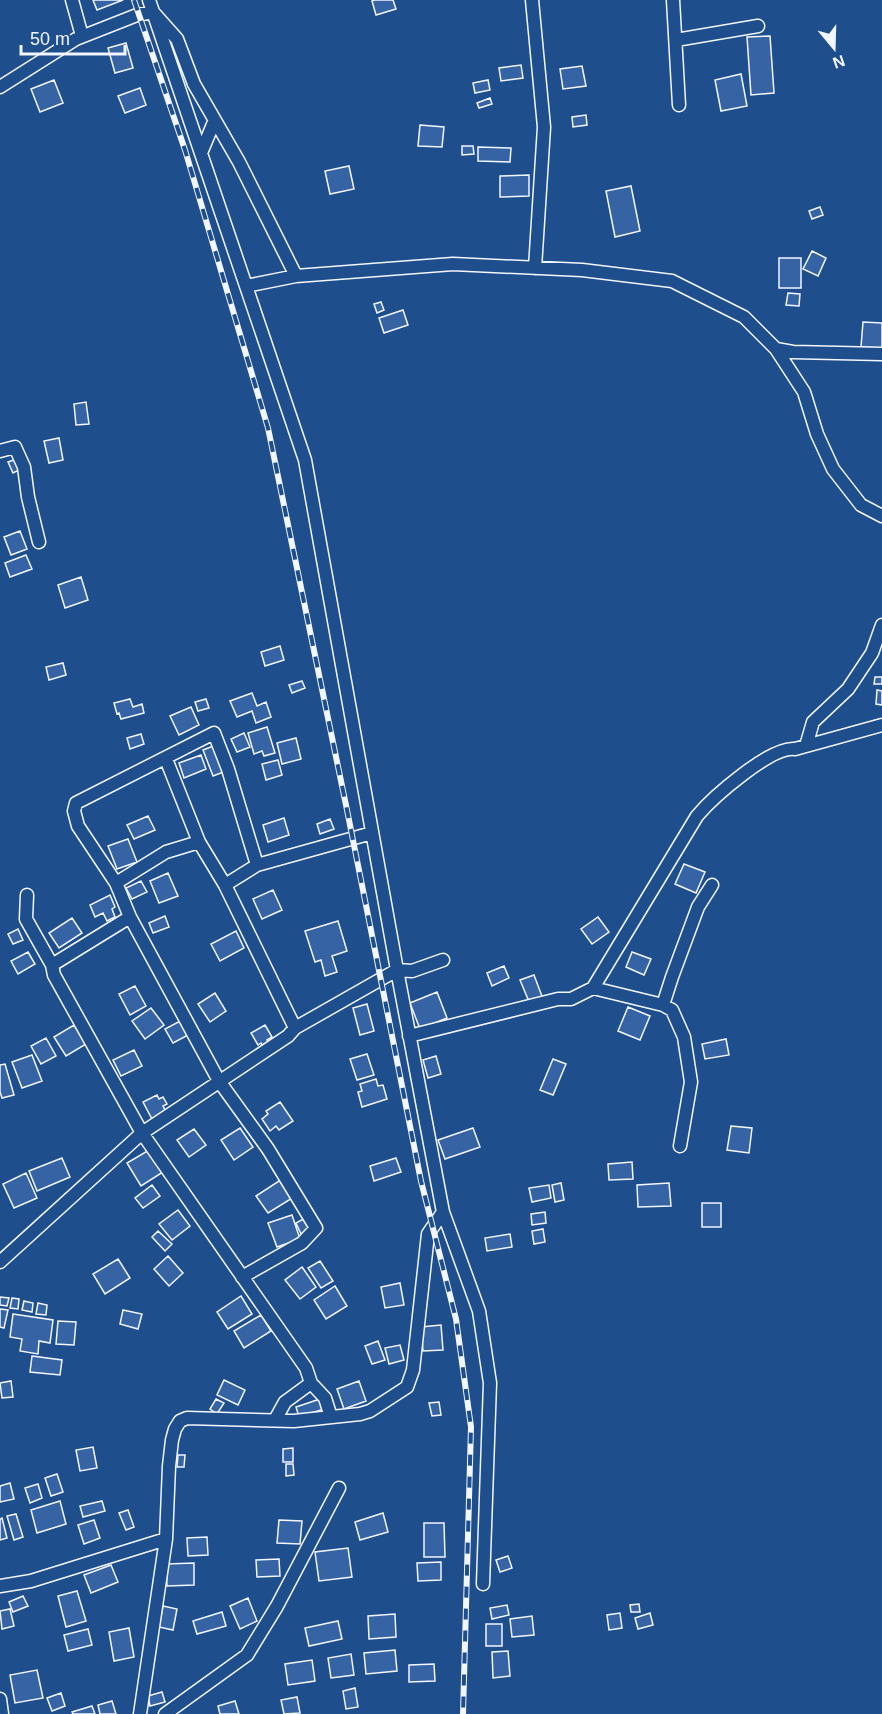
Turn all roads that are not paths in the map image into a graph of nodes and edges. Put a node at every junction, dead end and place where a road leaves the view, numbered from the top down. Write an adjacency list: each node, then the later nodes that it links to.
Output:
1 (72, 0): 7 (street)
2 (149, 0): 5 (street)
3 (532, 0): 13 (street)
4 (673, 0): 8 (street)
5 (153, 12): 7 (street); 11 (street); 12 (street)
6 (758, 26): 8 (street)
7 (82, 36): 9 (street)
8 (676, 40): 10 (street)
9 (0, 87)
10 (679, 105)
11 (214, 122): 12 (street); 14 (street)
12 (201, 153): 15 (street)
13 (535, 268): 14 (street); 16 (street)
14 (296, 276): 15 (street)
15 (246, 286): 25 (street)
16 (776, 349): 17 (street); 19 (street)
17 (882, 354)
18 (0, 451): 20 (street)
19 (882, 516)
20 (39, 542)
21 (882, 625): 23 (street)
22 (882, 725): 23 (street)
23 (806, 746): 36 (street)
24 (165, 759): 26 (street); 27 (street); 28 (street)
25 (372, 833): 27 (street); 35 (street)
26 (199, 842): 28 (street); 29 (street)
27 (257, 865): 29 (street)
28 (116, 883): 32 (street)
29 (225, 885): 38 (street)
30 (712, 885): 37 (street)
31 (27, 895): 34 (street)
32 (130, 916): 34 (street); 40 (street)
33 (443, 960): 35 (street)
34 (51, 965): 41 (street)
35 (397, 970): 38 (street); 39 (street)
36 (593, 988): 37 (street); 39 (street)
37 (663, 1005): 42 (street)
38 (295, 1028): 40 (street)
39 (409, 1036): 43 (street)
40 (219, 1081): 41 (street); 45 (street)
41 (142, 1133): 44 (street); 45 (street)
42 (680, 1146)
43 (443, 1212): 47 (street); 51 (street)
44 (0, 1262)
45 (242, 1276): 46 (street)
46 (311, 1383): 47 (street); 48 (street)
47 (331, 1417): 48 (street)
48 (275, 1420): 50 (street)
49 (339, 1488): 56 (street)
50 (166, 1539): 52 (street); 55 (street)
51 (483, 1584)
52 (0, 1586)
53 (0, 1699): 54 (street)
54 (2, 1714)
55 (140, 1714)
56 (165, 1714)

